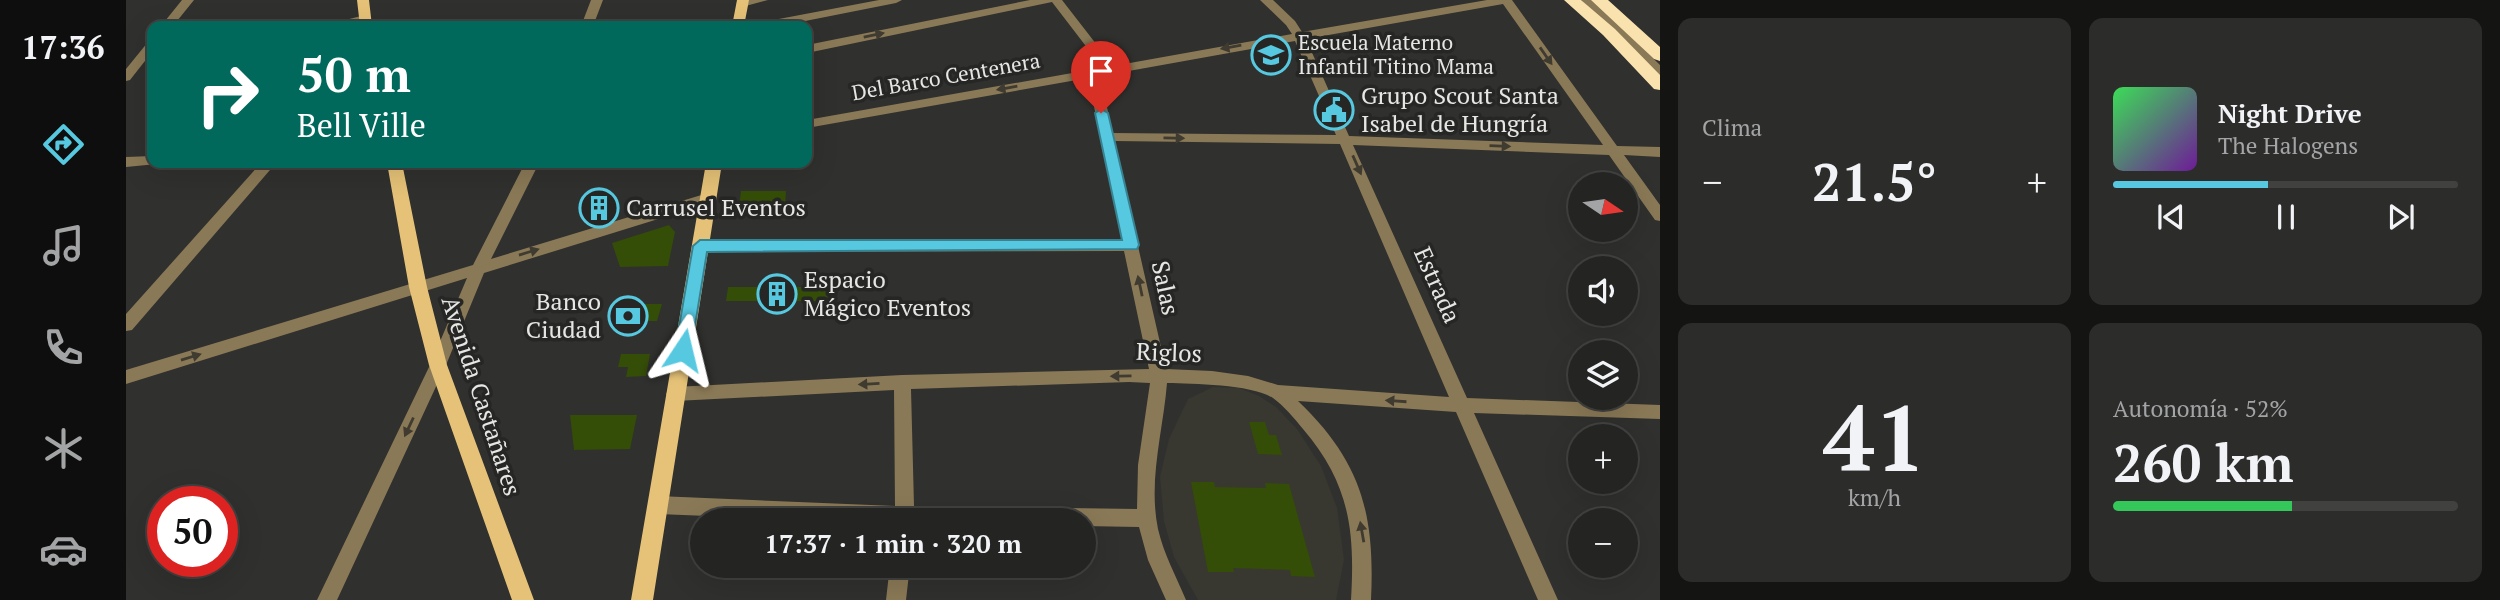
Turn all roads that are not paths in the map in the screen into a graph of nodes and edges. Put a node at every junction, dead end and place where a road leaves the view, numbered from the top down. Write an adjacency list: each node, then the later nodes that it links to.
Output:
1 (188, 0): 14 (street)
2 (363, 0): 15 (main road)
3 (597, 0): 16 (street)
4 (762, 0): 13 (street)
5 (896, 0): 18 (street)
6 (1047, 0): 20 (street, one-way to 6)
7 (1056, 0): 25 (street, Salas)
8 (1266, 0): 19 (street, Estrada)
9 (1506, 0): 19 (street, Del Barco Centenera); 31 (street, one-way to 31)
10 (1572, 0): 27 (highway)
11 (1587, 0): 26 (street)
12 (1599, 0): 22 (highway)
13 (742, 2): 17 (main road)
14 (171, 21)
15 (365, 21)
16 (589, 21)
17 (739, 21)
18 (789, 21)
19 (1298, 36): 25 (street, Del Barco Centenera, one-way to 25); 30 (street, Estrada)
20 (812, 48)
21 (147, 51): 24 (street)
22 (1660, 56)
23 (147, 65): 24 (street)
24 (130, 72)
25 (1094, 72): 28 (street, Del Barco Centenera, one-way to 28); 29 (street, Salas)
26 (1660, 72)
27 (1660, 85)
28 (812, 123)
29 (1106, 137): 30 (street, one-way to 30); 41 (street, Salas)
30 (1346, 140): 31 (street, one-way to 31); 52 (street, Estrada, one-way to 52)
31 (1614, 151): 32 (street); 40 (street)
32 (1660, 152)
33 (147, 161): 34 (street)
34 (126, 162)
35 (264, 168): 45 (street)
36 (395, 168): 44 (main road, Avenida Castañares)
37 (529, 168): 43 (street)
38 (713, 168): 39 (main road)
39 (708, 198): 42 (main road); 43 (street, one-way to 39)
40 (1660, 216)
41 (1131, 245): 42 (street); 48 (street, Salas, one-way to 41)
42 (700, 246): 51 (main road)
43 (479, 267): 44 (street); 46 (street)
44 (418, 287): 46 (main road, Avenida Castañares); 47 (street, one-way to 44)
45 (126, 325)
46 (438, 365): 60 (street, one-way to 60); 61 (main road, Avenida Castañares)
47 (126, 377)
48 (1158, 377): 49 (street, Riglos, one-way to 49); 50 (street, Riglos); 58 (street, Salas)
49 (902, 382): 51 (street, Riglos, one-way to 51); 56 (street)
50 (1278, 392): 52 (street, Riglos, one-way to 50); 65 (street, one-way to 50)
51 (676, 394): 54 (main road)
52 (1464, 405): 53 (street, Riglos); 66 (street, Estrada)
53 (1660, 412)
54 (658, 505): 55 (street); 62 (main road)
55 (720, 508)
56 (905, 508)
57 (1096, 518): 58 (street)
58 (1147, 518): 64 (street, Salas)
59 (899, 578): 63 (street)
60 (327, 600)
61 (523, 600)
62 (642, 600)
63 (896, 600)
64 (1176, 600)
65 (1362, 600)
66 (1548, 600)

